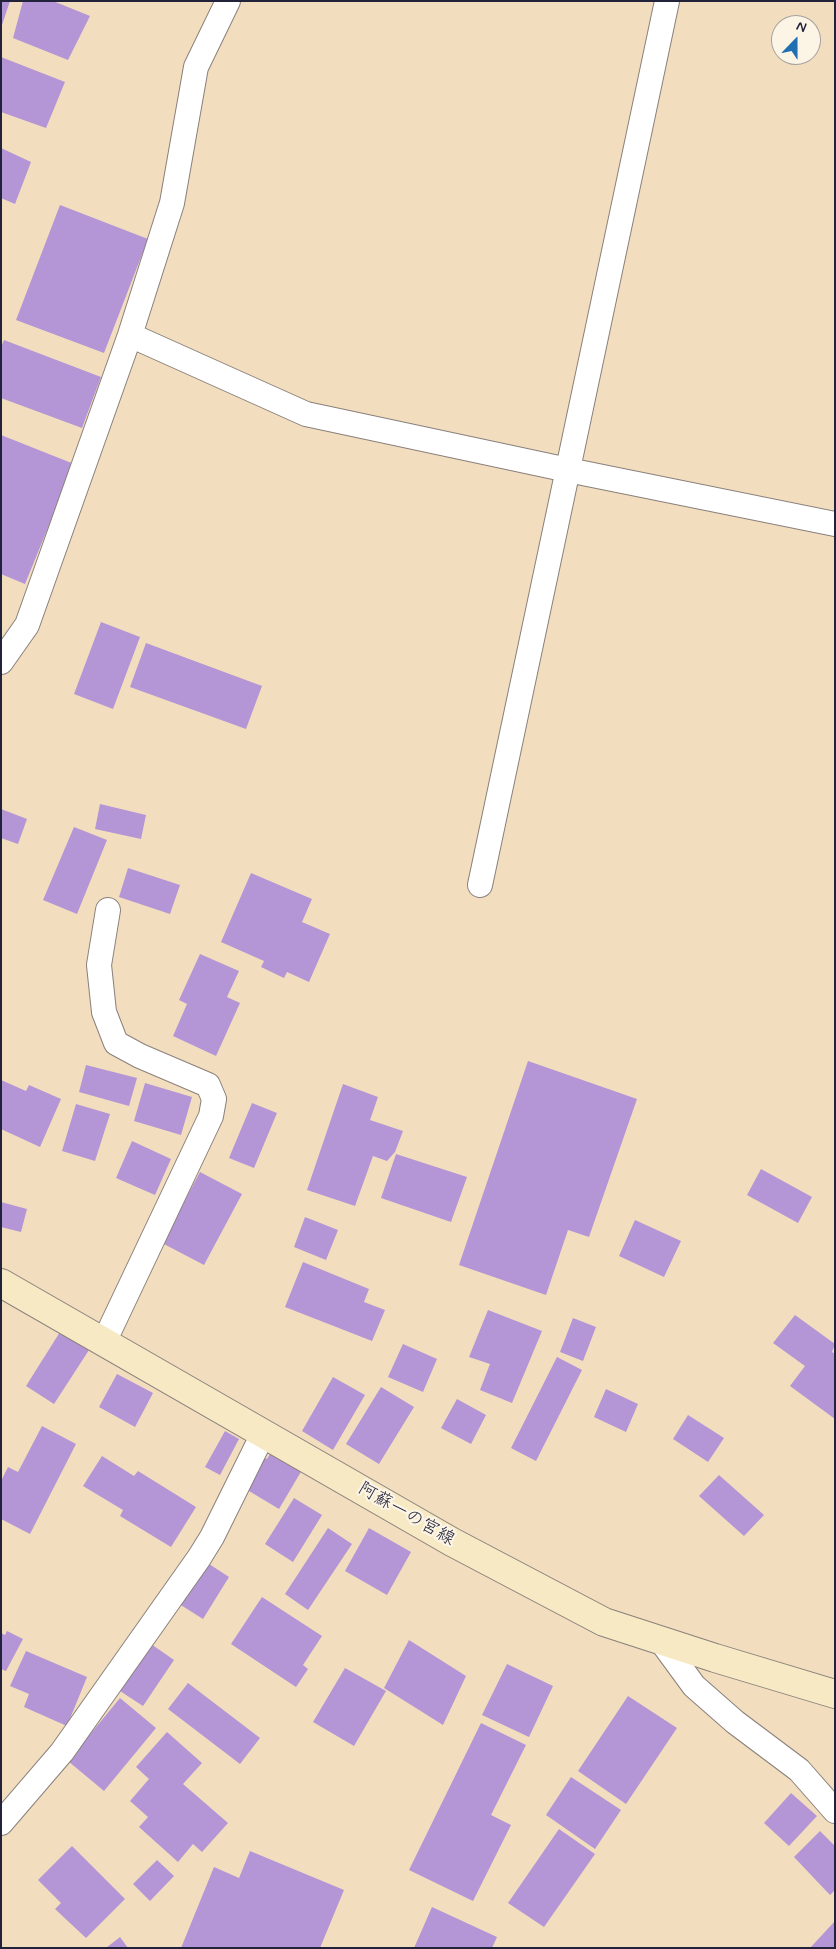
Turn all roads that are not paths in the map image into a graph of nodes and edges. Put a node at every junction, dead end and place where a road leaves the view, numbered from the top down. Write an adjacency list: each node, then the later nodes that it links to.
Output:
1 (228, 1): 3 (street)
2 (667, 1): 4 (street)
3 (130, 335): 4 (street); 6 (street)
4 (568, 470): 5 (street); 7 (street)
5 (835, 524)
6 (1, 662)
7 (480, 885)
8 (108, 910): 10 (street)
9 (1, 1283): 10 (main road, 阿蘇一の宮線)
10 (104, 1342): 11 (main road, 阿蘇一の宮線)
11 (264, 1434): 12 (main road, 阿蘇一の宮線); 15 (street)
12 (661, 1641): 13 (main road, 阿蘇一の宮線); 14 (street)
13 (835, 1694)
14 (835, 1811)
15 (1, 1823)

